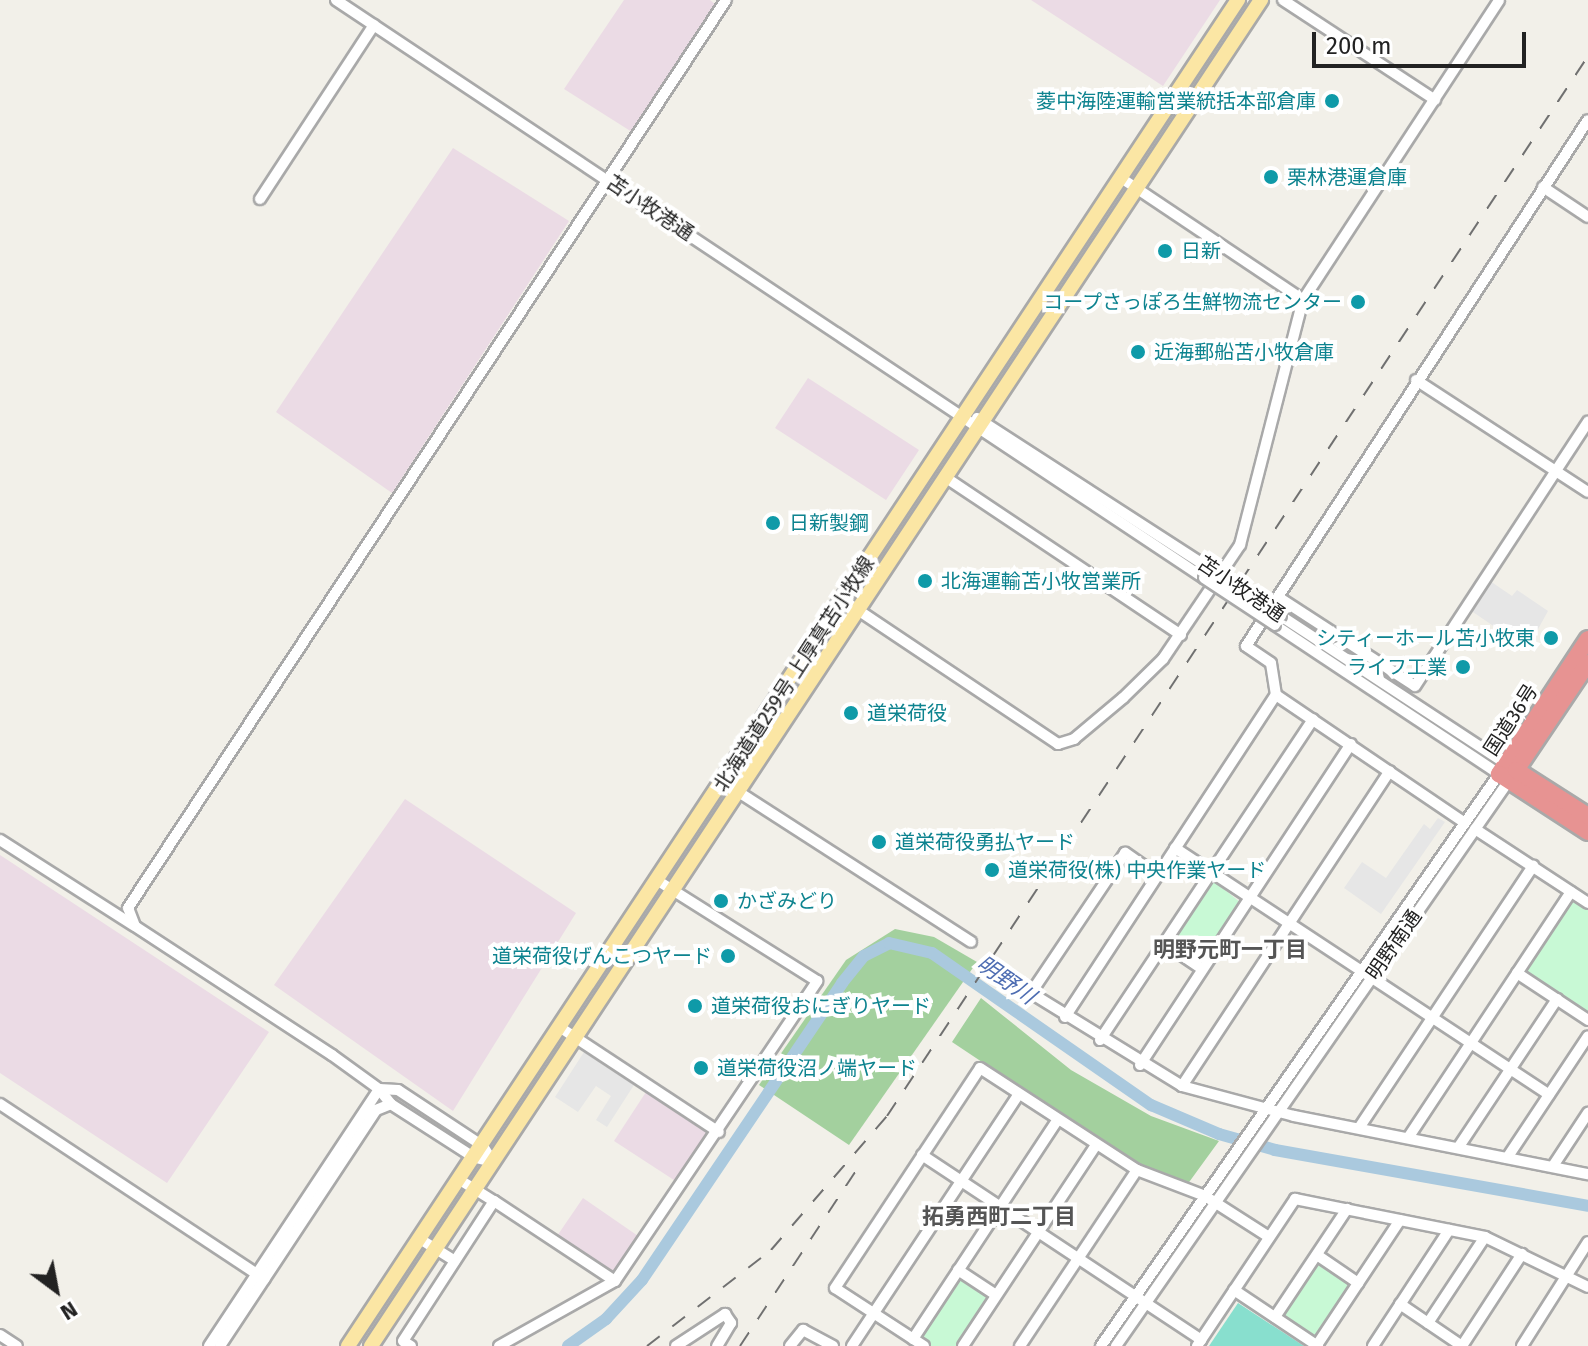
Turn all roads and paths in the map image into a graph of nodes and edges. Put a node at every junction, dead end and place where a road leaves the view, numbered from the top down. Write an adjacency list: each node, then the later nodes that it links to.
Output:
1 (336, 0): 7 (street, 苫小牧港通)
2 (726, 0): 11 (street)
3 (1238, 0): 10 (main road, 北海道道259号 上厚真苫小牧線)
4 (1261, 0): 13 (main road, 北海道道259号 上厚真苫小牧線)
5 (1283, 0): 8 (street)
6 (1499, 0): 8 (street)
7 (374, 25): 11 (street, 苫小牧港通); 14 (street)
8 (1435, 100): 16 (street)
9 (1588, 120): 12 (street)
10 (1121, 178): 13 (street); 18 (main road, 北海道道259号 上厚真苫小牧線)
11 (607, 179): 18 (street, 苫小牧港通); 51 (street)
12 (1543, 187): 15 (street); 17 (street)
13 (1136, 188): 16 (street); 20 (main road, 北海道道259号 上厚真苫小牧線)
14 (260, 199)
15 (1588, 217)
16 (1303, 300): 27 (street)
17 (1416, 380): 21 (street); 24 (street)
18 (963, 416): 20 (street, 苫小牧港通); 25 (main road, 北海道道259号 上厚真苫小牧線)
19 (1588, 422): 21 (street)
20 (981, 424): 22 (main road, 北海道道259号 上厚真苫小牧線); 34 (street, 苫小牧港通, bridge)
21 (1556, 471): 23 (street); 24 (street)
22 (945, 477): 26 (main road, 北海道道259号 上厚真苫小牧線); 27 (street)
23 (1588, 492)
24 (1278, 597): 30 (street)
25 (843, 600): 26 (street); 35 (main road, 北海道道259号 上厚真苫小牧線)
26 (859, 609): 27 (street); 36 (main road, 北海道道259号 上厚真苫小牧線)
27 (1181, 635)
28 (1588, 639): 34 (highway, 国道36号)
29 (1588, 663): 34 (highway, 国道36号)
30 (1276, 695): 31 (street); 41 (street)
31 (1313, 719): 32 (street); 43 (street)
32 (1351, 744): 33 (street); 48 (street)
33 (1390, 771): 38 (street); 50 (street)
34 (1508, 772): 37 (highway, 国道36号); 38 (street, 明野南通); 39 (highway, 国道36号)
35 (723, 782): 36 (street); 45 (main road, 北海道道259号 上厚真苫小牧線)
36 (738, 792): 46 (main road, 北海道道259号 上厚真苫小牧線); 52 (street)
37 (1588, 816)
38 (1470, 826): 42 (street); 56 (street, 明野南通)
39 (1588, 832)
40 (0, 840): 51 (street)
41 (1175, 848): 43 (street); 44 (street)
42 (1533, 866): 47 (street); 59 (street)
43 (1211, 871): 48 (street); 53 (street)
44 (1157, 875): 58 (street); 58 (street)
45 (658, 881): 46 (street); 61 (main road, 北海道道259号 上厚真苫小牧線)
46 (673, 890): 63 (main road, 北海道道259号 上厚真苫小牧線); 79 (street)
47 (1571, 892): 49 (street); 55 (street)
48 (1251, 897): 50 (street); 54 (street)
49 (1588, 903)
50 (1289, 923): 56 (street); 68 (street)
51 (135, 926): 69 (street)
52 (971, 942)
53 (1164, 943): 54 (street); 64 (street)
54 (1202, 969): 66 (street)
55 (1517, 973): 57 (street); 65 (street)
56 (1366, 975): 59 (street); 74 (street, 明野南通); 76 (street, 明野南通)
57 (1557, 999): 60 (street); 67 (street)
58 (1065, 1017): 64 (street)
59 (1431, 1018): 65 (street); 78 (street)
60 (1588, 1020)
61 (561, 1028): 63 (street); 83 (main road, 北海道道259号 上厚真苫小牧線)
62 (1588, 1036): 71 (street)
63 (576, 1038): 79 (street); 86 (main road, 北海道道259号 上厚真苫小牧線)
64 (1100, 1040): 66 (street)
65 (1470, 1044): 67 (street); 80 (street)
66 (1140, 1065): 68 (street)
67 (1509, 1070): 71 (street); 82 (street)
68 (1182, 1086): 74 (street)
69 (379, 1089): 73 (street); 83 (street); 111 (street)
70 (1019, 1094): 77 (street); 84 (street); 91 (street)
71 (1549, 1095): 85 (street)
72 (0, 1104): 111 (street)
73 (391, 1104): 83 (street); 111 (street)
74 (1263, 1113): 76 (street); 93 (street, 明野南通)
75 (1588, 1113): 87 (street)
76 (1276, 1116): 78 (street); 93 (street, 明野南通)
77 (1058, 1119): 81 (street); 95 (street)
78 (1359, 1128): 80 (street)
79 (719, 1132): 112 (street)
80 (1408, 1138): 82 (street)
81 (1096, 1145): 88 (street); 99 (street)
82 (1458, 1148): 85 (street)
83 (479, 1152): 86 (street); 90 (main road, 北海道道259号 上厚真苫小牧線)
84 (922, 1155): 91 (street); 120 (street)
85 (1507, 1158): 87 (street)
86 (493, 1162): 92 (main road, 北海道道259号 上厚真苫小牧線)
87 (1553, 1166): 89 (street)
88 (1137, 1170): 93 (street); 107 (street)
89 (1588, 1174)
90 (460, 1180): 92 (street); 102 (main road, 北海道道259号 上厚真苫小牧線)
91 (961, 1182): 95 (street); 120 (street)
92 (475, 1190): 94 (street); 104 (main road, 北海道道259号 上厚真苫小牧線)
93 (1210, 1199): 100 (street); 117 (street); 118 (street)
94 (494, 1201): 108 (street); 112 (street)
95 (1000, 1207): 99 (street); 109 (street)
96 (1347, 1209): 97 (street); 100 (street); 106 (street)
97 (1400, 1220): 98 (street); 113 (street)
98 (1449, 1230): 101 (street); 119 (street)
99 (1038, 1232): 107 (street); 116 (street)
100 (1269, 1237): 115 (street)
101 (1485, 1237): 105 (street); 122 (street)
102 (420, 1239): 104 (street); 130 (main road, 北海道道259号 上厚真苫小牧線)
103 (1588, 1242): 110 (street)
104 (435, 1249): 108 (street); 131 (main road, 北海道道259号 上厚真苫小牧線)
105 (1522, 1254): 110 (street); 122 (street)
106 (1317, 1255): 113 (street); 121 (street)
107 (1077, 1258): 117 (street); 141 (street)
108 (455, 1261): 132 (street)
109 (958, 1270): 116 (street); 124 (street)
110 (1569, 1276): 114 (street); 145 (street)
111 (261, 1277): 128 (street); 129 (street)
112 (615, 1281): 133 (street)
113 (1358, 1283): 144 (street)
114 (1588, 1287)
115 (1234, 1290): 121 (street); 125 (street)
116 (996, 1295): 140 (street)
117 (1135, 1296): 118 (street); 142 (street)
118 (1145, 1303): 125 (street); 143 (street)
119 (1400, 1304): 122 (street); 126 (street)
120 (874, 1313): 124 (street); 138 (street)
121 (1275, 1317): 144 (street)
122 (1428, 1323)
123 (0, 1335): 127 (street)
124 (913, 1339): 139 (street)
125 (1199, 1343)
126 (1378, 1344)
127 (17, 1346)
128 (209, 1346)
129 (220, 1346)
130 (348, 1346)
131 (371, 1346)
132 (411, 1346)
133 (499, 1346)
134 (676, 1346): 135 (street)
135 (717, 1346)
136 (790, 1346): 137 (street)
137 (833, 1346)
138 (852, 1346)
139 (924, 1346)
140 (963, 1346)
141 (1020, 1346)
142 (1101, 1346)
143 (1116, 1346)
144 (1317, 1346)
145 (1522, 1346)

